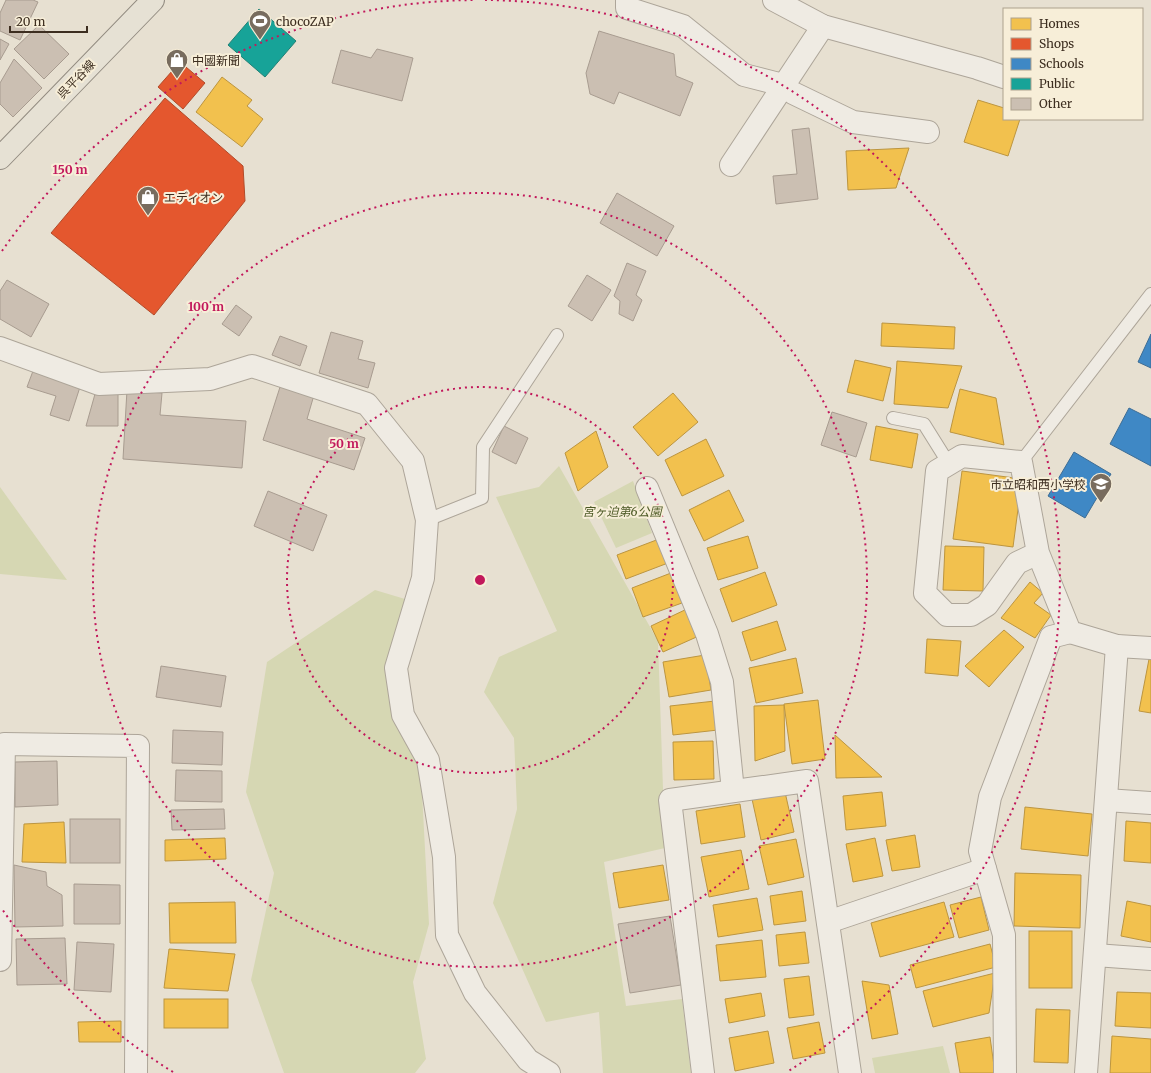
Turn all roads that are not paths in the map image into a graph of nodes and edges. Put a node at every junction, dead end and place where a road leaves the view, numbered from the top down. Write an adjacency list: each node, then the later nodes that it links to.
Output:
1 (153, 0): 8 (main road, 呉平谷線)
2 (627, 0): 6 (street)
3 (774, 0): 4 (street)
4 (823, 26): 5 (street); 6 (street)
5 (1003, 77)
6 (783, 85): 7 (street); 9 (street)
7 (928, 132)
8 (0, 158)
9 (731, 164)
10 (1151, 294): 14 (lane)
11 (557, 335): 17 (lane)
12 (0, 348): 17 (street)
13 (893, 418): 15 (lane)
14 (1021, 462): 15 (street); 18 (street)
15 (949, 464): 18 (street)
16 (647, 488): 22 (street)
17 (428, 520): 31 (street)
18 (1038, 553): 19 (street)
19 (1070, 632): 20 (street); 25 (street)
20 (1117, 646): 21 (street); 23 (street)
21 (1151, 648)
22 (733, 792): 26 (street); 32 (street)
23 (1106, 800): 24 (street); 27 (street)
24 (1151, 803)
25 (985, 869): 26 (street); 34 (street)
26 (828, 922): 33 (street)
27 (1095, 955): 29 (street); 35 (street)
28 (0, 960): 30 (street)
29 (1151, 960)
30 (136, 1073)
31 (549, 1073)
32 (702, 1073)
33 (850, 1073)
34 (1005, 1073)
35 (1086, 1073)

